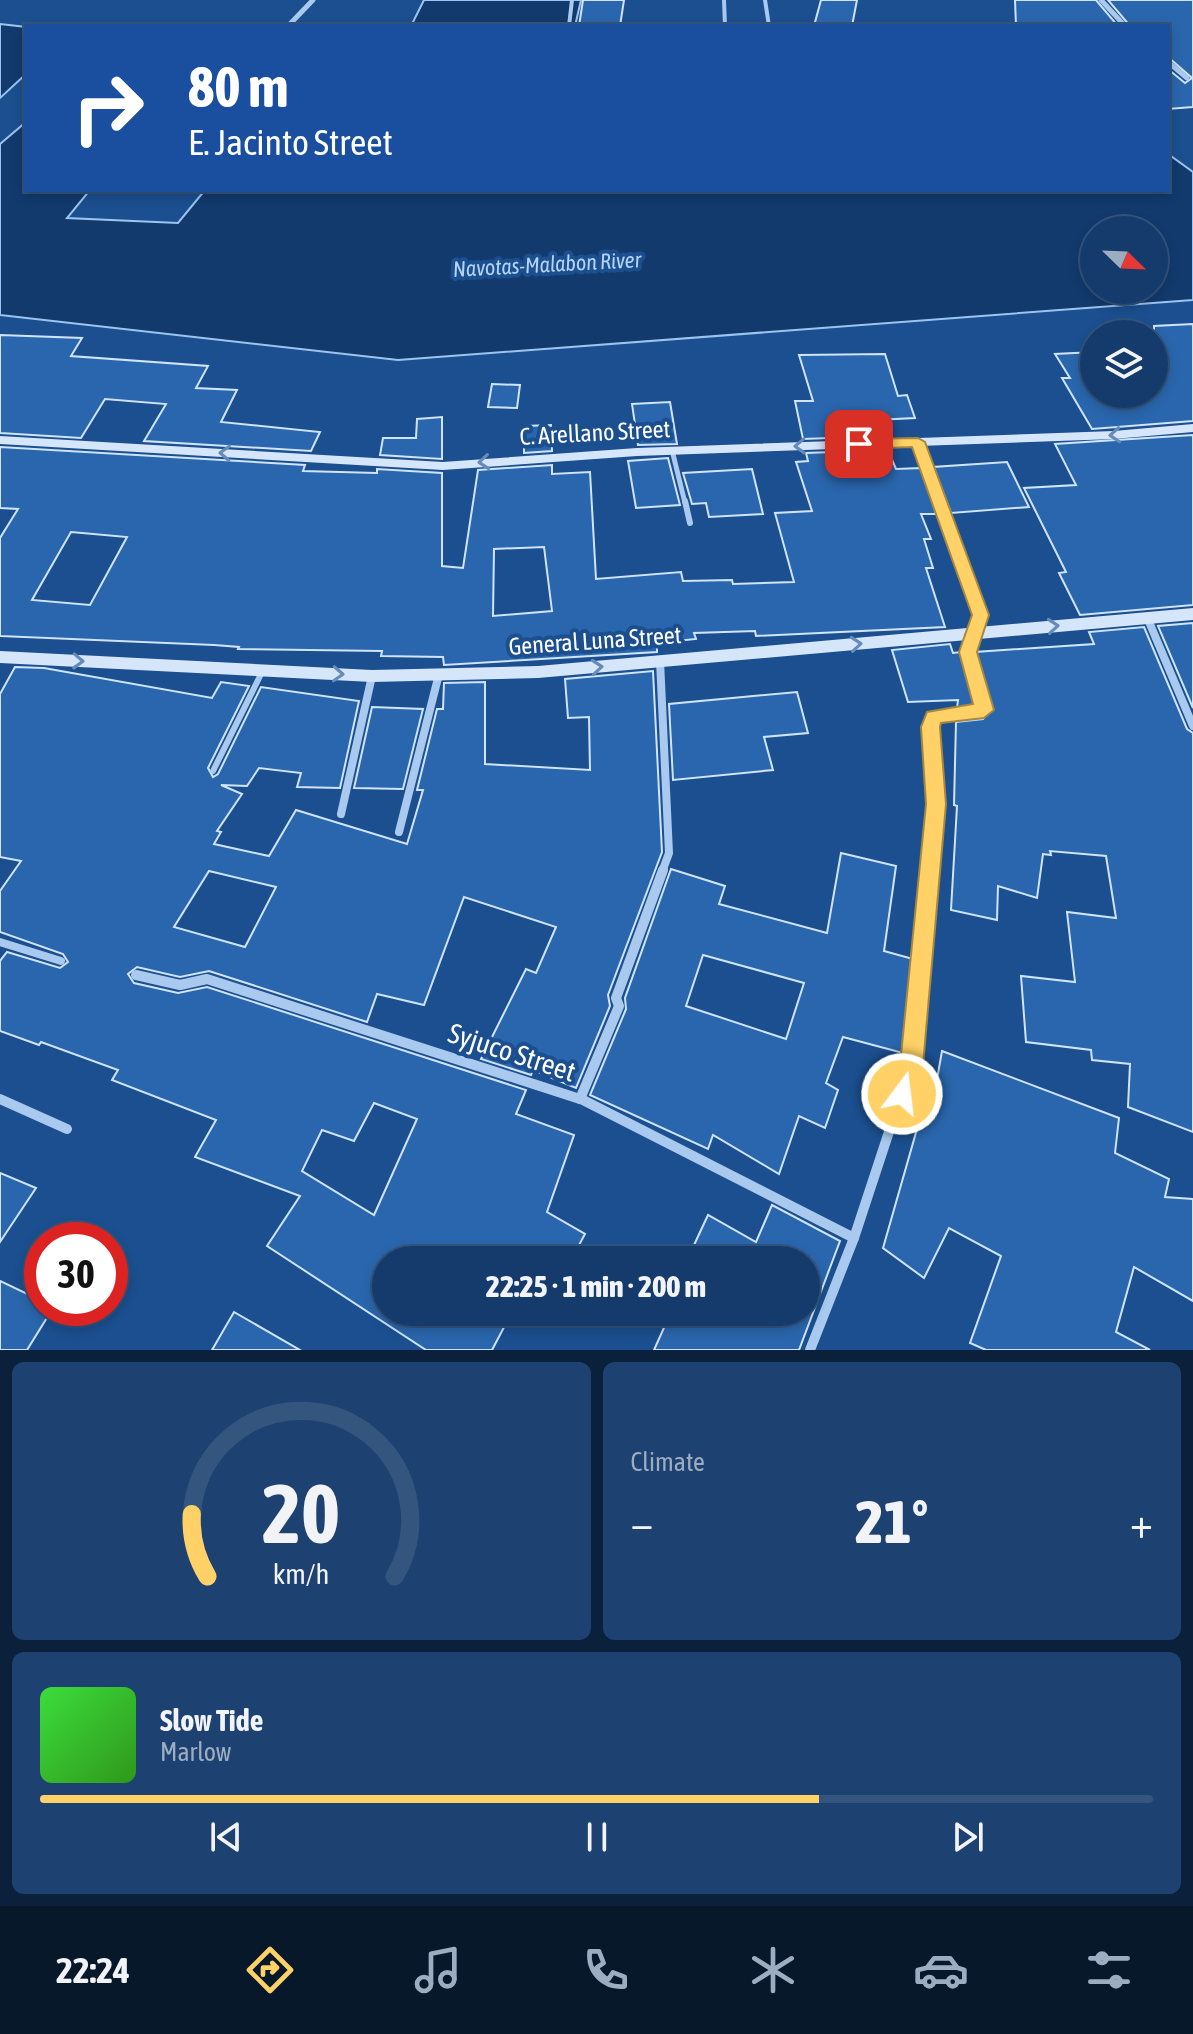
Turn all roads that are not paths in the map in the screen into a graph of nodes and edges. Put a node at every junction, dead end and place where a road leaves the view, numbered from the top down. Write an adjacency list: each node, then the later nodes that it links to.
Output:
1 (313, 0): 6 (street)
2 (572, 0): 7 (lane)
3 (724, 0): 8 (lane)
4 (765, 0): 9 (lane)
5 (1101, 0): 10 (street)
6 (290, 24)
7 (569, 24)
8 (725, 24)
9 (769, 24)
10 (1123, 24)
11 (1170, 64): 12 (street)
12 (1187, 78)
13 (1193, 428): 15 (main road, C. Arellano Street, one-way to 15)
14 (0, 440): 16 (main road, C. Arellano Street, one-way to 14)
15 (918, 442): 16 (main road, C. Arellano Street, one-way to 16); 20 (street)
16 (672, 450): 17 (lane)
17 (690, 523)
18 (1193, 614): 19 (main road, General Luna Street)
19 (1147, 617): 20 (main road, General Luna Street, one-way to 19); 26 (street)
20 (976, 633): 22 (main road, General Luna Street, one-way to 20); 36 (street)
21 (2, 660): 23 (main road, General Luna Street, one-way to 23)
22 (660, 661): 24 (main road, General Luna Street, one-way to 22); 34 (street)
23 (263, 670): 25 (main road, General Luna Street, one-way to 25); 27 (lane)
24 (439, 674): 25 (main road, General Luna Street); 29 (street)
25 (372, 676): 28 (street)
26 (1193, 726)
27 (213, 771)
28 (341, 814)
29 (399, 832)
30 (0, 942): 31 (lane)
31 (61, 961)
32 (136, 975): 34 (street, Syjuco Street)
33 (0, 1099): 35 (street)
34 (580, 1099): 36 (street, Syjuco Street)
35 (67, 1129)
36 (854, 1238): 37 (street)
37 (810, 1350)

